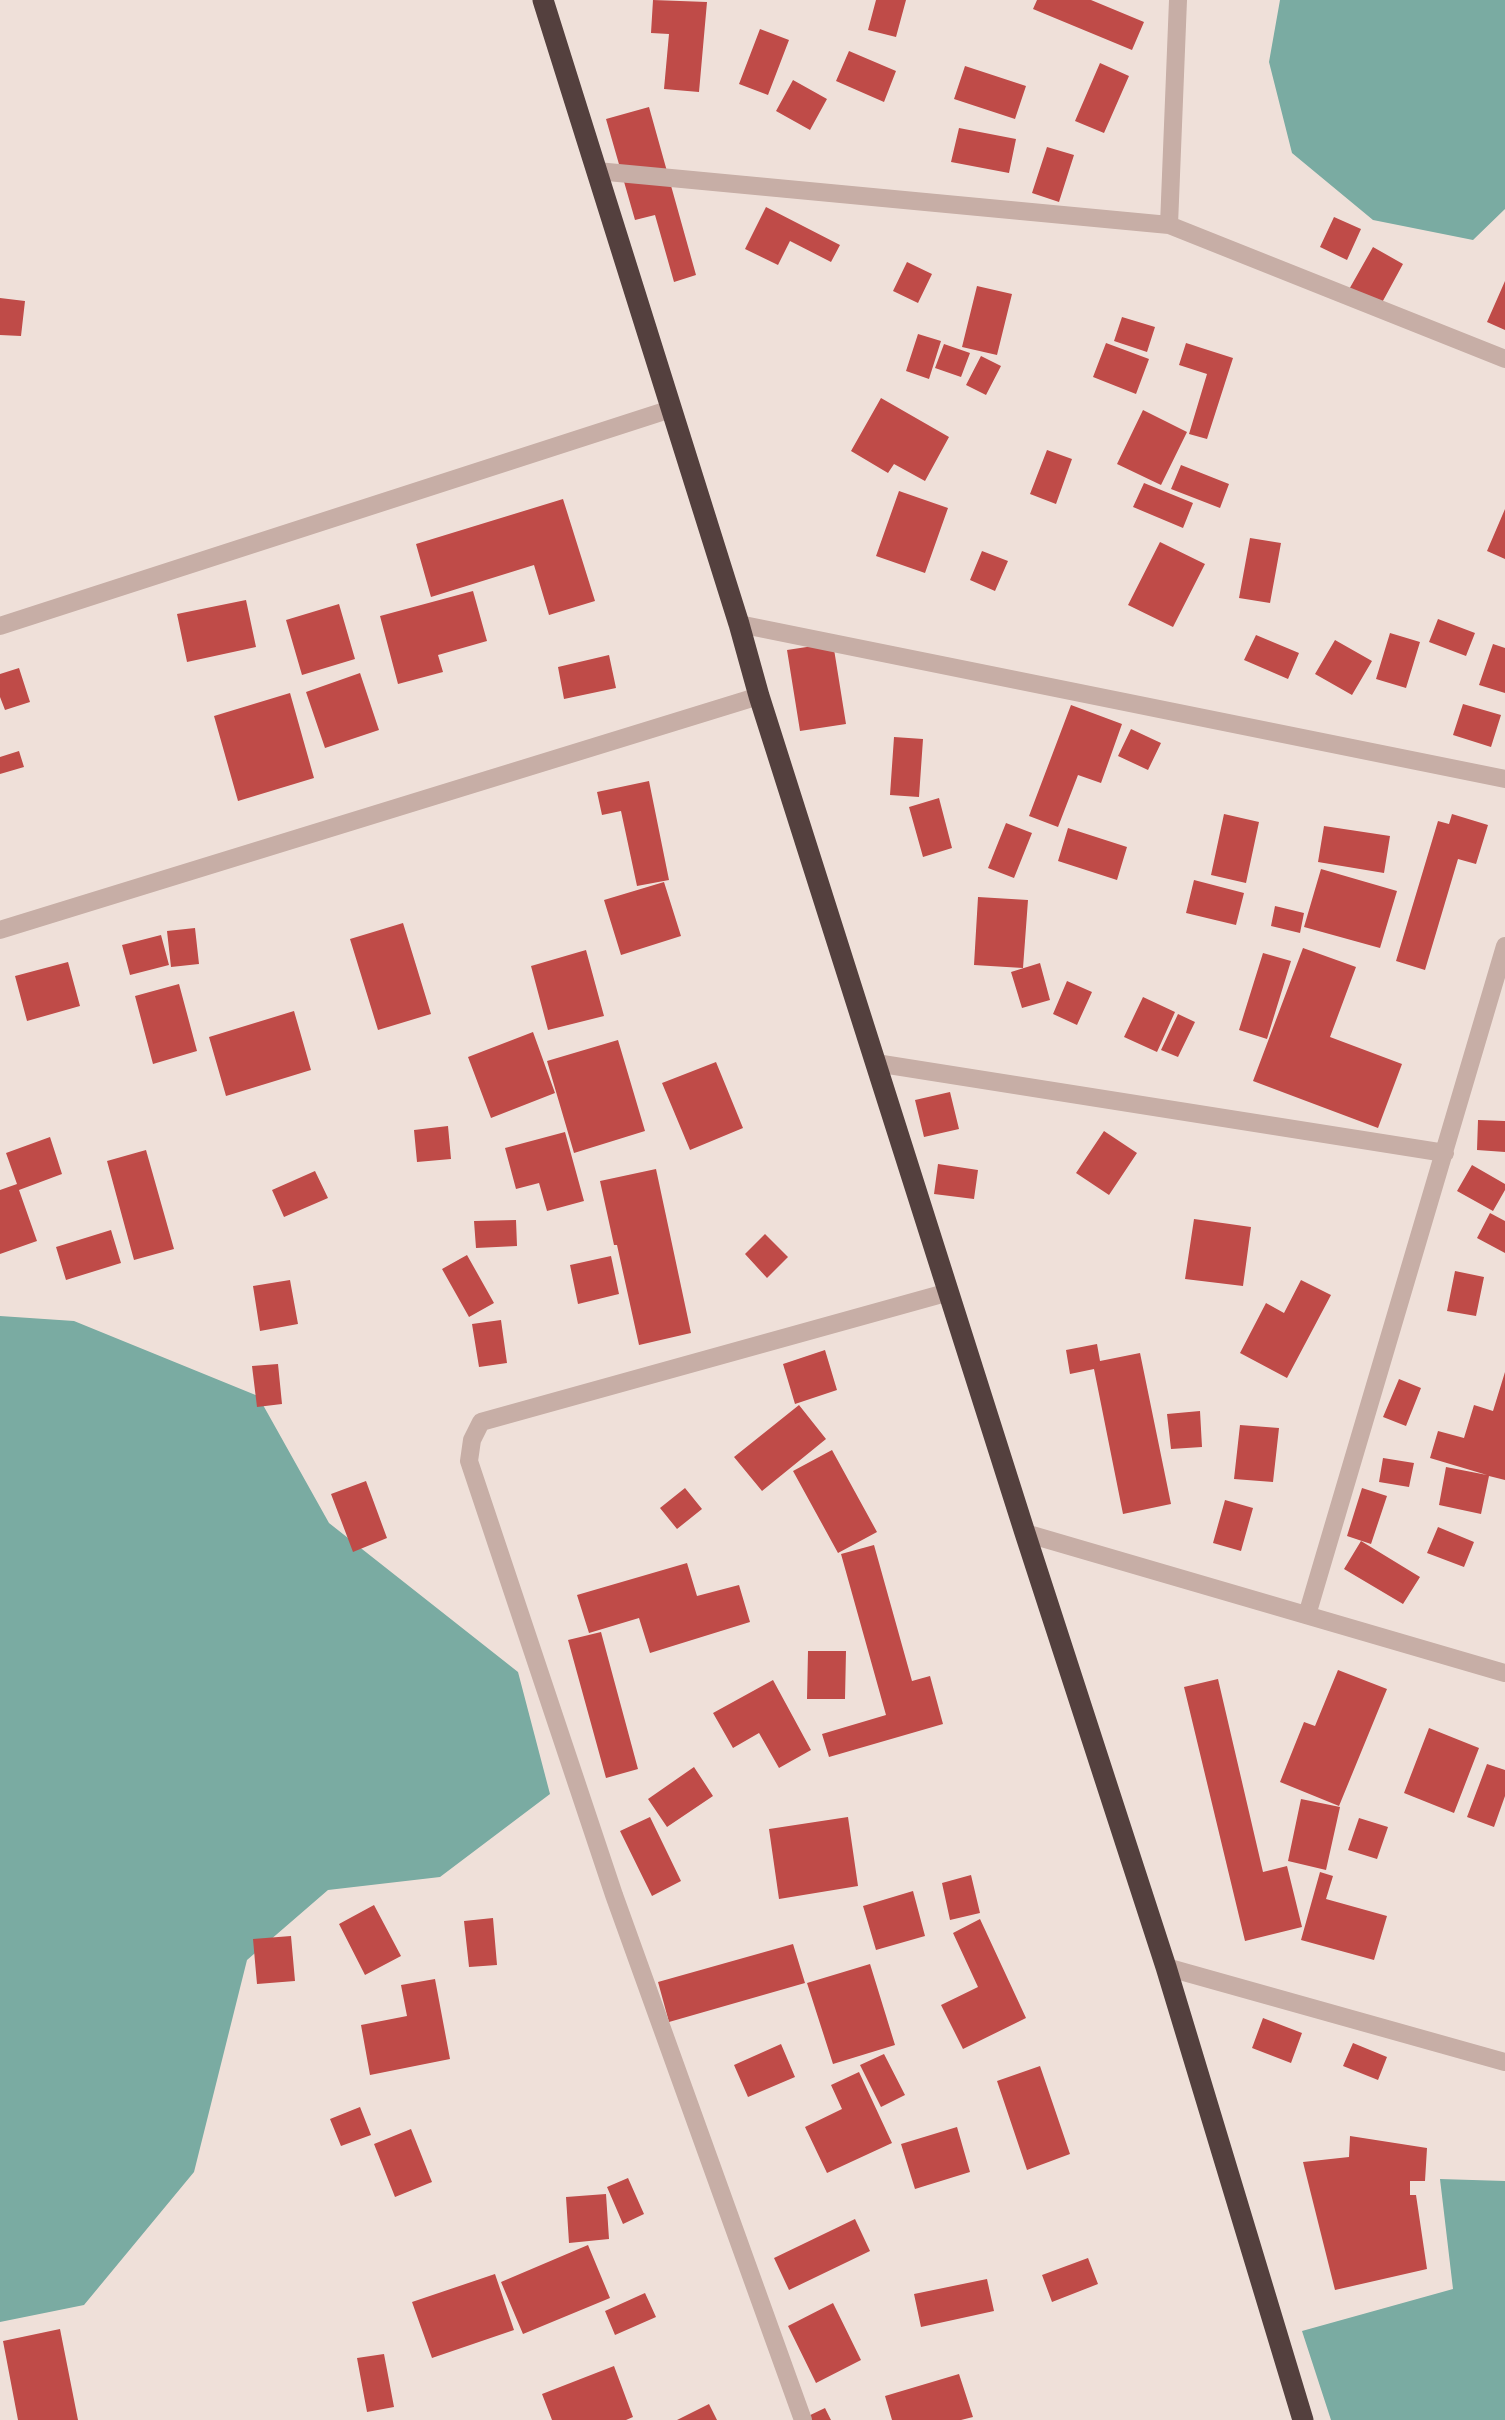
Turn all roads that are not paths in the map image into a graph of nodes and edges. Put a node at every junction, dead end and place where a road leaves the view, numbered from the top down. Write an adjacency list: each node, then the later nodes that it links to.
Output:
1 (543, 0): 3 (highway)
2 (1178, 0): 4 (street)
3 (597, 171): 4 (street); 6 (highway)
4 (1169, 225): 5 (street)
5 (1505, 359)
6 (671, 409): 7 (highway); 8 (street)
7 (739, 624): 9 (highway); 10 (street)
8 (0, 626)
9 (759, 696): 11 (street); 13 (highway)
10 (1505, 779)
11 (0, 930)
12 (1505, 946): 14 (street)
13 (876, 1063): 14 (street); 15 (highway)
14 (1445, 1153): 17 (street)
15 (949, 1292): 16 (highway); 21 (street)
16 (1025, 1533): 17 (street); 19 (highway)
17 (1307, 1615): 18 (street)
18 (1505, 1672)
19 (1166, 1966): 20 (street); 22 (highway)
20 (1505, 2062)
21 (803, 2420)
22 (1303, 2420)

